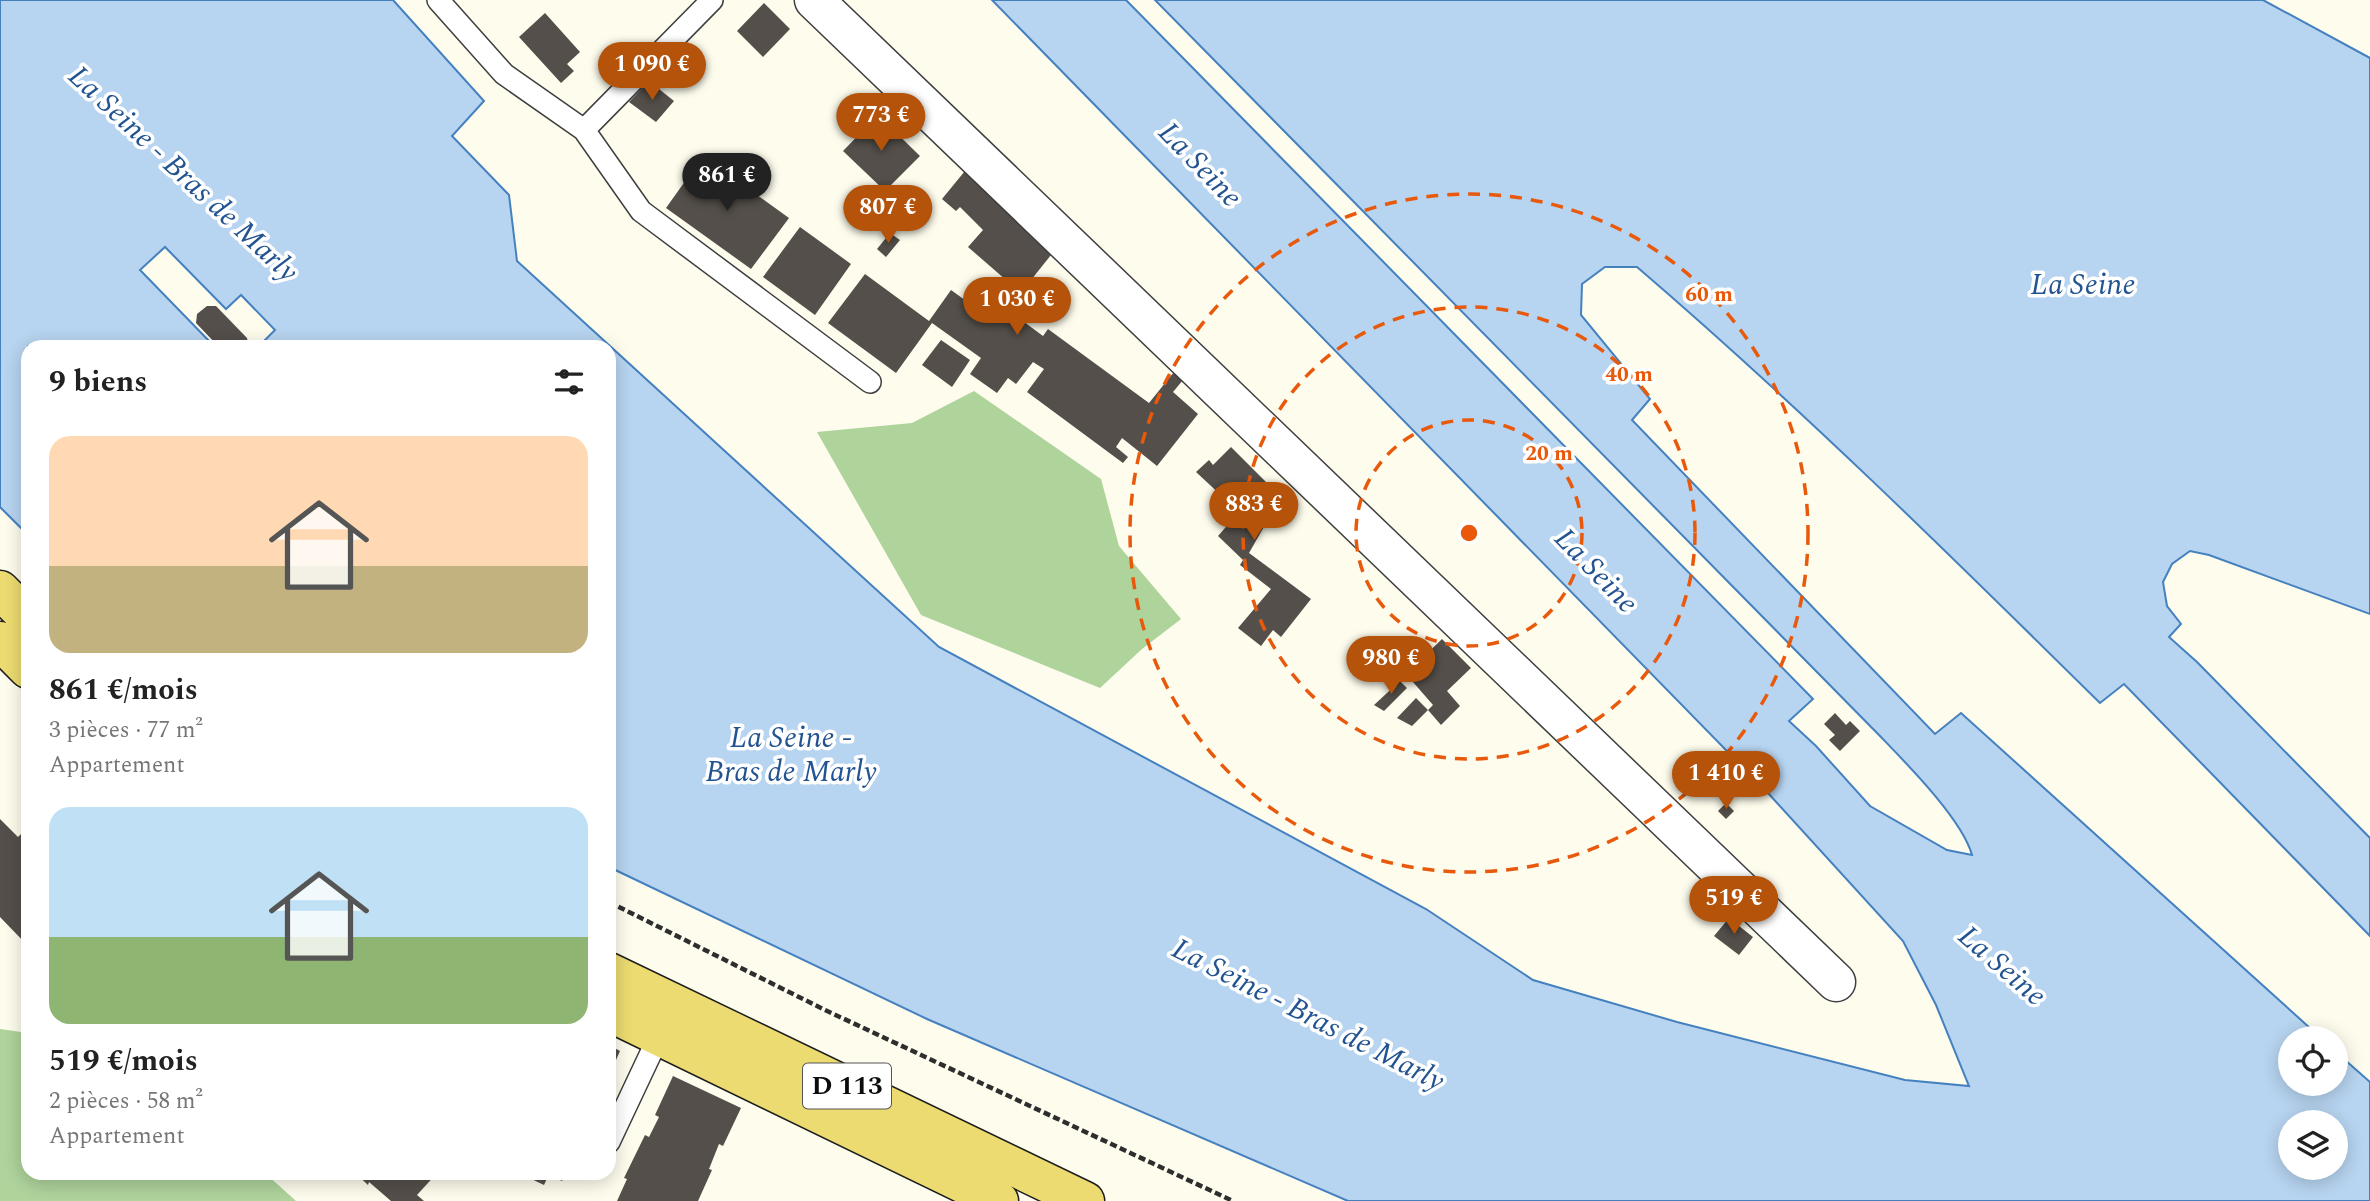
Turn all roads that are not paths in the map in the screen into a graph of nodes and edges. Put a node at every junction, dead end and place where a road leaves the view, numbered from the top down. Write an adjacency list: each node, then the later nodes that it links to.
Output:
1 (438, 0): 4 (lane)
2 (712, 0): 4 (lane)
3 (814, 0): 11 (street)
4 (583, 130): 5 (lane)
5 (870, 382)
6 (0, 590): 7 (main road)
7 (21, 611)
8 (0, 641): 9 (main road)
9 (21, 662)
10 (616, 975): 16 (main road, D 113)
11 (1836, 982)
12 (616, 1015): 13 (main road, D 113)
13 (659, 1036): 14 (lane); 15 (main road, D 113)
14 (616, 1127)
15 (999, 1201)
16 (1086, 1201)

